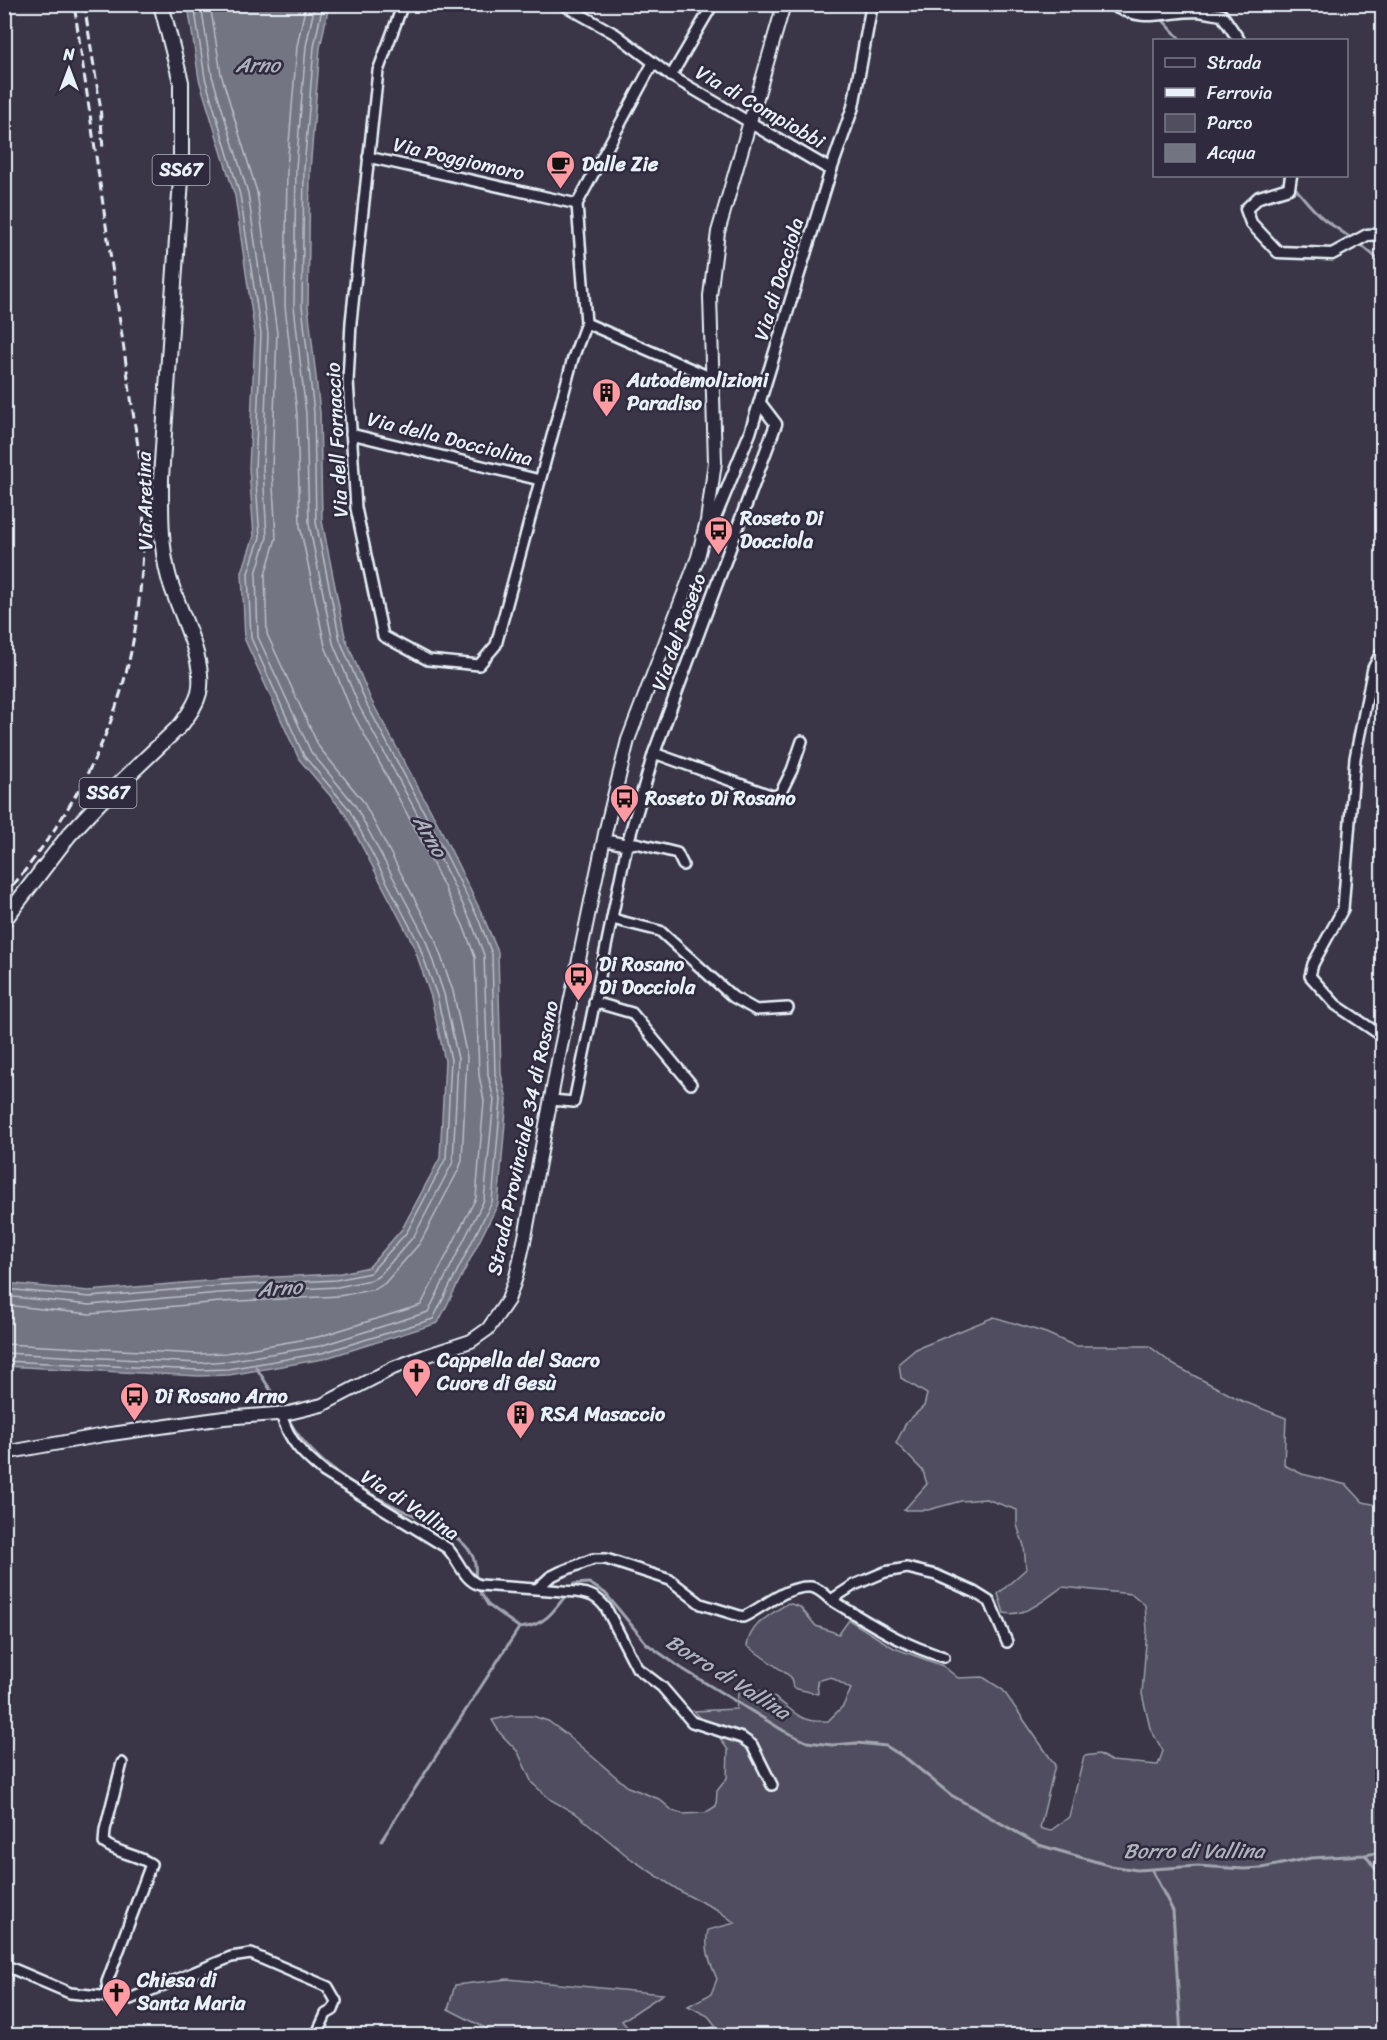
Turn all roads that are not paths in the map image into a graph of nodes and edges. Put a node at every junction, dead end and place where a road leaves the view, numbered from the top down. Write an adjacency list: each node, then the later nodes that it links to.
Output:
1 (161, 4): 30 (main road, Via Aretina / SS67)
2 (403, 4): 12 (street, Via dell Fornaccio)
3 (562, 4): 9 (street, Via di Compiobbi)
4 (713, 4): 10 (street, Via di Compiobbi)
5 (784, 4): 11 (main road, Strada Provinciale 34 di Rosano)
6 (872, 4): 13 (street, Via di Docciola)
7 (1110, 4): 8 (street)
8 (1238, 39)
9 (653, 63): 10 (street, Via di Compiobbi); 15 (street)
10 (671, 76): 11 (street, Via di Compiobbi)
11 (749, 122): 13 (street, Via di Compiobbi); 18 (main road, Strada Provinciale 34 di Rosano)
12 (368, 157): 15 (street, Via Poggiomoro); 20 (street, Via dell Fornaccio)
13 (831, 170): 19 (street, Via di Docciola)
14 (1291, 177): 16 (street)
15 (577, 204): 17 (street)
16 (1383, 234)
17 (586, 323): 18 (street); 21 (street, Via dell Fornaccio)
18 (712, 378): 22 (main road, Strada Provinciale 34 di Rosano)
19 (760, 403): 22 (street, Via di Docciola); 25 (street, Via del Roseto)
20 (351, 434): 21 (street, Via della Docciolina); 21 (street, Via dell Fornaccio)
21 (540, 480)
22 (699, 557): 26 (main road, Strada Provinciale 34 di Rosano)
23 (1383, 651): 33 (street)
24 (802, 741): 25 (street)
25 (654, 753): 27 (street, Via del Roseto)
26 (604, 840): 27 (street); 35 (main road, Strada Provinciale 34 di Rosano)
27 (627, 845): 28 (street); 29 (street, Via del Roseto)
28 (683, 865)
29 (612, 919): 31 (street, Via del Roseto); 32 (street)
30 (4, 920)
31 (594, 1002): 34 (street); 35 (street, Via del Roseto)
32 (788, 1008)
33 (1383, 1036)
34 (691, 1084)
35 (551, 1101): 36 (main road, Strada Provinciale 34 di Rosano)
36 (284, 1414): 37 (main road, Strada Provinciale 34 di Rosano); 38 (street, Via di Vallina)
37 (4, 1454)
38 (538, 1588): 39 (street); 43 (street, Via di Vallina)
39 (831, 1600): 40 (street); 41 (street)
40 (1007, 1642)
41 (944, 1657)
42 (122, 1763): 45 (street)
43 (772, 1785)
44 (4, 1965): 45 (street)
45 (109, 1998): 46 (street)
46 (316, 2036)

